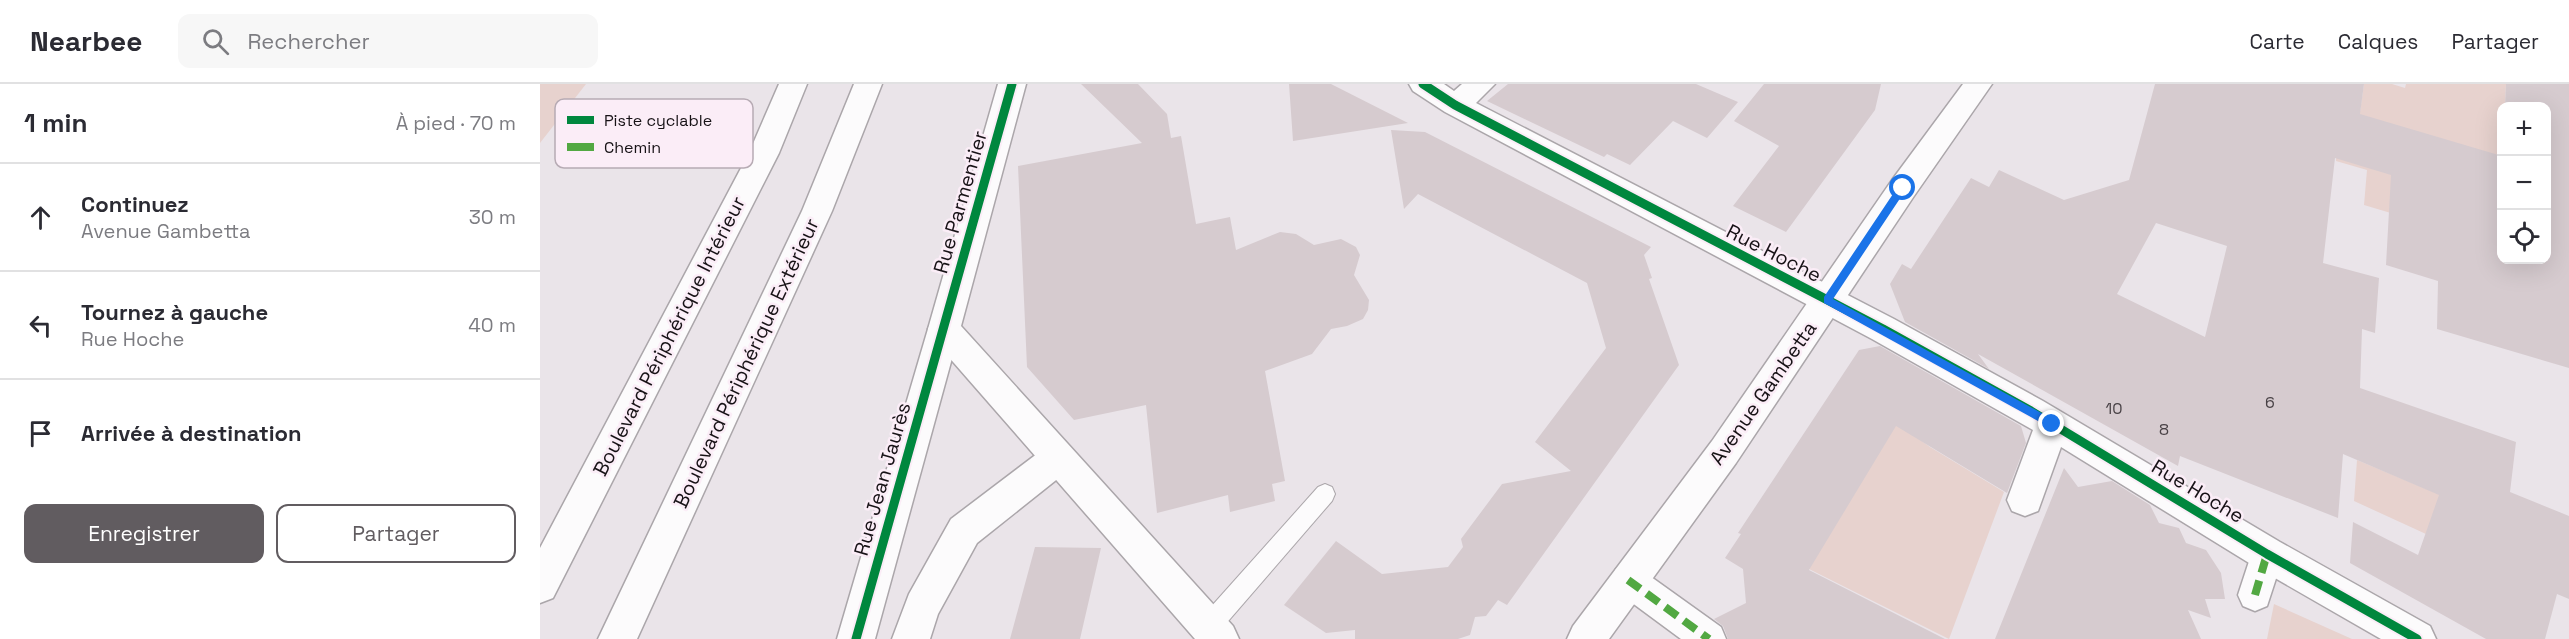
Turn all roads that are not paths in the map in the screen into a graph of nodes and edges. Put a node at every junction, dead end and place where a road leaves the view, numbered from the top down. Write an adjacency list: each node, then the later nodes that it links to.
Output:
1 (793, 84): 16 (main road, Boulevard Périphérique Intérieur)
2 (868, 84): 19 (main road, Boulevard Périphérique Extérieur)
3 (1012, 84): 9 (main road, Rue Parmentier)
4 (1423, 84): 7 (main road, Rue Hoche)
5 (1481, 84): 7 (main road)
6 (1978, 84): 8 (main road, Avenue Gambetta)
7 (1455, 105): 8 (main road, Rue Hoche)
8 (1827, 300): 10 (main road, Rue Hoche); 15 (main road, Avenue Gambetta)
9 (944, 329): 11 (main road); 20 (main road, Rue Jean Jaurès)
10 (2052, 424): 13 (main road); 14 (main road, Rue Hoche)
11 (1058, 458): 18 (main road); 21 (main road)
12 (1325, 494): 18 (lane)
13 (2025, 500)
14 (2267, 554): 17 (street); 24 (main road, Rue Hoche)
15 (1628, 579): 22 (main road, Avenue Gambetta); 23 (street)
16 (540, 585)
17 (2255, 595)
18 (1214, 632)
19 (617, 639)
20 (856, 639)
21 (911, 639)
22 (1586, 639)
23 (1709, 639)
24 (2416, 639)

